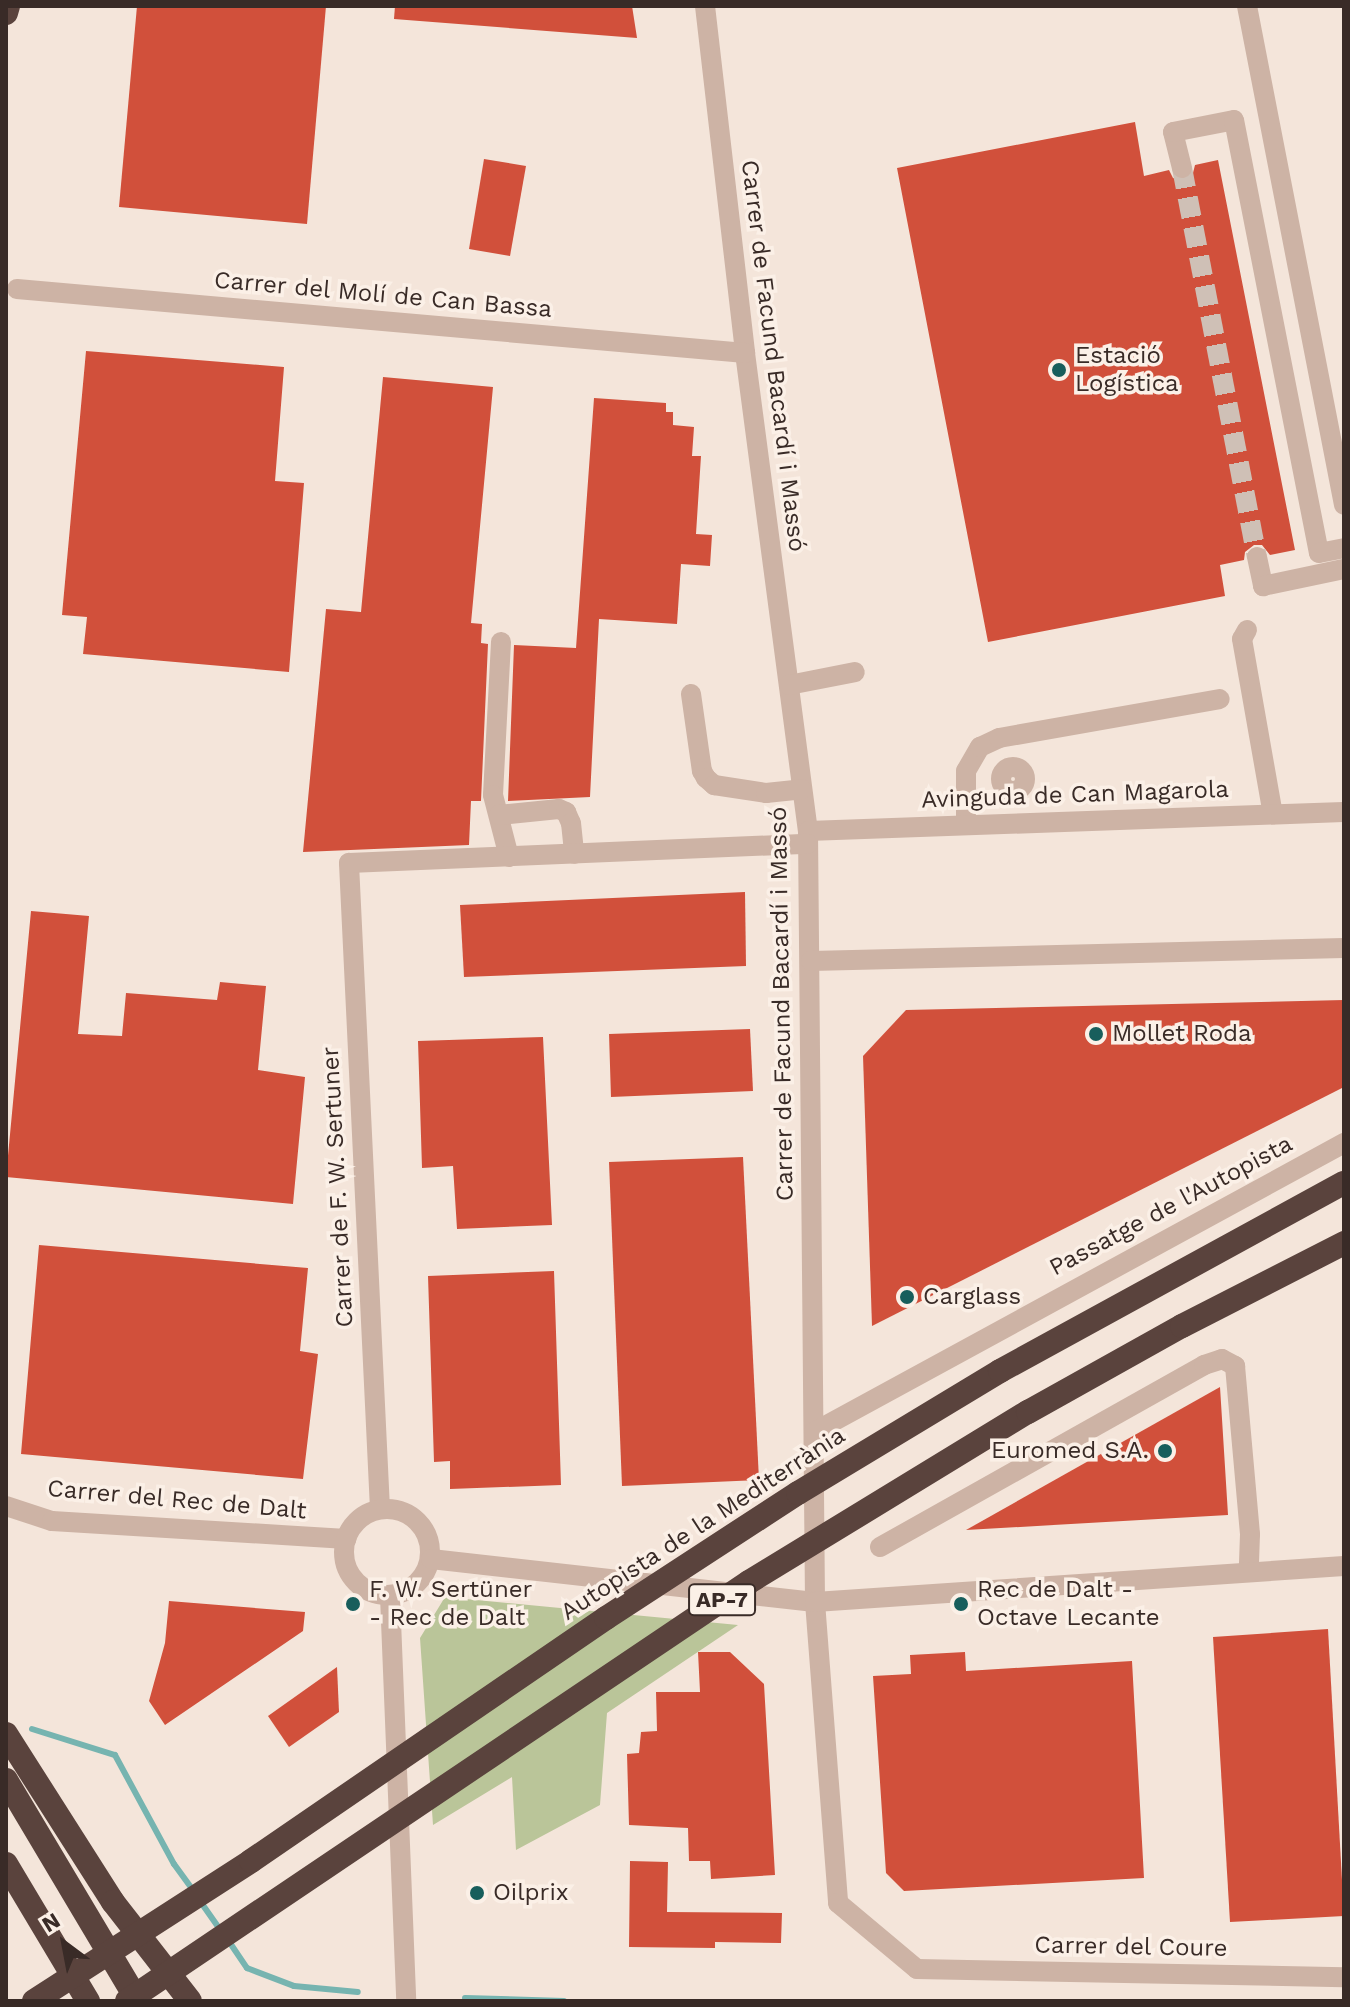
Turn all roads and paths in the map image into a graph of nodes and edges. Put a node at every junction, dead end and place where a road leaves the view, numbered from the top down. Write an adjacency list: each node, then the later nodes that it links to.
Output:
1 (8, 6): 4 (highway)
2 (705, 6): 7 (street, Carrer de Facund Bacardí i Massó)
3 (1247, 6): 8 (street)
4 (6, 13)
5 (1182, 168): 9 (street)
6 (17, 289): 7 (street, Carrer del Molí de Can Bassa)
7 (745, 353): 15 (street, Carrer de Facund Bacardí i Massó)
8 (1344, 505)
9 (1344, 548)
10 (1257, 557): 11 (street)
11 (1344, 569)
12 (1247, 630): 20 (street)
13 (501, 642): 21 (street)
14 (855, 672): 15 (street)
15 (789, 685): 18 (street, Carrer de Facund Bacardí i Massó)
16 (691, 694): 18 (street)
17 (1220, 699): 22 (street)
18 (802, 789): 23 (street, Carrer de Facund Bacardí i Massó)
19 (1344, 812): 20 (street, Avinguda de Can Magarola)
20 (1273, 814): 22 (street, Avinguda de Can Magarola)
21 (499, 815): 24 (street); 25 (street)
22 (966, 825): 23 (street, Avinguda de Can Magarola)
23 (808, 837): 24 (street, Avinguda de Can Magarola); 28 (street, Carrer de Facund Bacardí i Massó)
24 (574, 854): 25 (street, Avinguda de Can Magarola)
25 (509, 857): 26 (street, Avinguda de Can Magarola)
26 (349, 863): 34 (street, Carrer de F. W. Sertuner)
27 (1344, 948): 28 (street)
28 (811, 961): 32 (street, Carrer de Facund Bacardí i Massó)
29 (1344, 1143): 32 (street, Passatge de l'Autopista)
30 (1344, 1183): 47 (highway, Autopista de la Mediterrània / AP-7, bridge)
31 (1344, 1243): 49 (highway, AP-7, bridge)
32 (814, 1432): 41 (street, Carrer de Facund Bacardí i Massó)
33 (6, 1506): 35 (street, Carrer del Rec de Dalt)
34 (380, 1509): 35 (street); 37 (street)
35 (346, 1539): 40 (street)
36 (880, 1547): 39 (street)
37 (431, 1559): 40 (street); 41 (street)
38 (1344, 1566): 39 (street)
39 (1249, 1572): 41 (street)
40 (390, 1596): 52 (street)
41 (815, 1602): 45 (street, Carrer de Facund Bacardí i Massó)
42 (6, 1734): 51 (highway)
43 (6, 1780): 50 (highway)
44 (6, 1864): 48 (highway)
45 (917, 1969): 46 (street, Carrer del Coure)
46 (1344, 1977)
47 (34, 2001)
48 (88, 2001)
49 (127, 2001)
50 (138, 2001)
51 (190, 2001)
52 (406, 2001)

